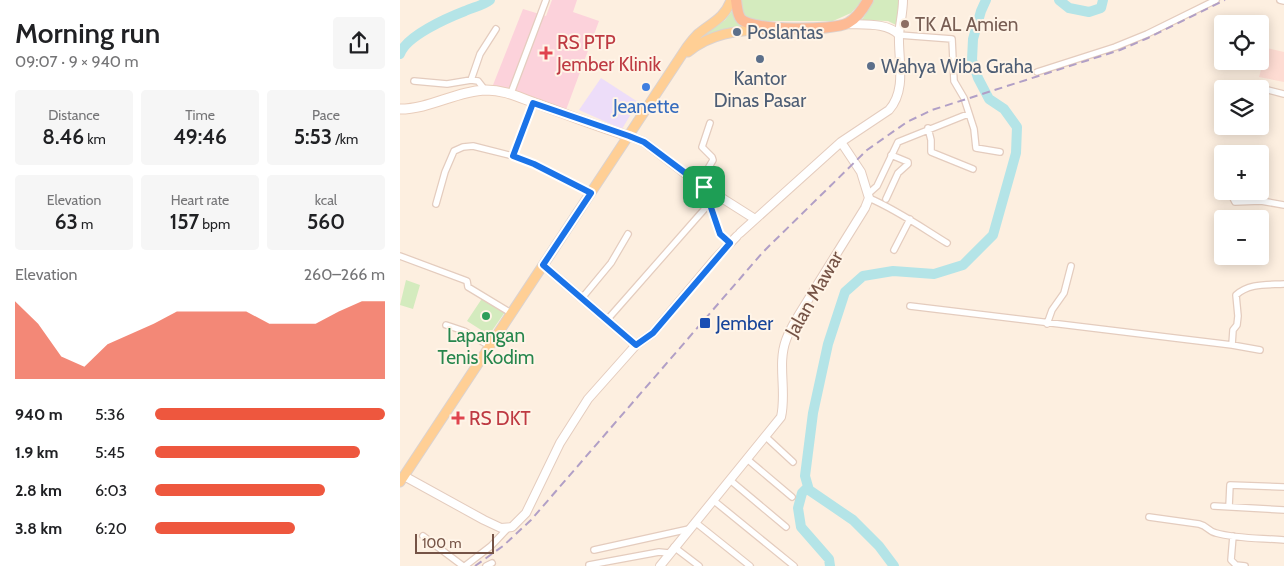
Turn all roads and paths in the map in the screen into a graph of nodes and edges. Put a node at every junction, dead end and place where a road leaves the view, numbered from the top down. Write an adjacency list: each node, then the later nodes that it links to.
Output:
1 (546, 0): 19 (street)
2 (731, 0): 13 (main road)
3 (736, 0): 10 (highway)
4 (868, 0): 9 (highway)
5 (903, 0): 12 (street)
6 (1216, 0): 14 (street)
7 (1280, 0): 8 (street)
8 (1284, 1)
9 (846, 24): 10 (highway); 12 (street)
10 (775, 28): 13 (main road)
11 (496, 29): 15 (street)
12 (899, 35): 23 (street); 27 (street)
13 (679, 60): 26 (main road)
14 (1037, 72)
15 (471, 80): 16 (street); 17 (street)
16 (414, 81)
17 (486, 90): 19 (main road); 22 (main road)
18 (1269, 90): 20 (street)
19 (511, 93): 21 (main road)
20 (1284, 94)
21 (533, 103): 26 (main road); 30 (street)
22 (404, 109)
23 (968, 114): 25 (street); 28 (street)
24 (710, 123): 32 (street)
25 (928, 128): 29 (street); 31 (street)
26 (629, 136): 32 (street); 33 (main road)
27 (841, 142): 34 (street); 40 (street)
28 (1000, 152)
29 (892, 155): 34 (street); 35 (street)
30 (513, 156): 33 (street); 37 (street)
31 (973, 168)
32 (702, 185): 38 (street); 40 (street)
33 (591, 193): 47 (main road)
34 (869, 196): 41 (street); 60 (street, Jalan Mawar)
35 (886, 199)
36 (1234, 200): 39 (street)
37 (436, 204)
38 (709, 204): 43 (street); 53 (street)
39 (1284, 205)
40 (755, 219): 43 (street)
41 (910, 219): 44 (street); 45 (street)
42 (628, 234): 50 (street)
43 (730, 243): 56 (street)
44 (947, 243)
45 (894, 250)
46 (400, 256): 52 (street)
47 (543, 265): 50 (street); 52 (main road)
48 (1071, 266): 54 (street)
49 (1284, 284): 57 (street)
50 (582, 298): 53 (street)
51 (910, 306): 54 (street)
52 (511, 314): 58 (main road)
53 (607, 320): 56 (street)
54 (1047, 324): 57 (street)
55 (446, 325): 58 (street)
56 (636, 345): 74 (street)
57 (1232, 345): 59 (street)
58 (490, 346): 63 (main road)
59 (1260, 350)
60 (766, 438): 61 (street, Jalan Mawar); 62 (street)
61 (747, 460): 64 (street, Jalan Mawar); 66 (street)
62 (793, 462)
63 (402, 479): 74 (street)
64 (730, 480): 67 (street, Jalan Mawar); 73 (street)
65 (1284, 487): 69 (street)
66 (792, 497)
67 (713, 500): 72 (street, Jalan Mawar); 86 (street)
68 (1214, 506): 69 (street)
69 (1229, 507): 70 (street)
70 (1284, 510)
71 (1149, 517): 77 (street)
72 (695, 522): 75 (street, Jalan Mawar); 85 (street)
73 (786, 527)
74 (508, 528): 82 (street)
75 (688, 529): 79 (street); 80 (street, Jalan Mawar)
76 (424, 536): 82 (street)
77 (1233, 536): 78 (street); 87 (street)
78 (1284, 540)
79 (594, 550)
80 (672, 550): 81 (street); 83 (street, Jalan Mawar); 84 (street)
81 (590, 565)
82 (464, 566)
83 (660, 566)
84 (699, 566)
85 (750, 566)
86 (794, 566)
87 (1236, 566): 88 (street)
88 (1245, 566)

